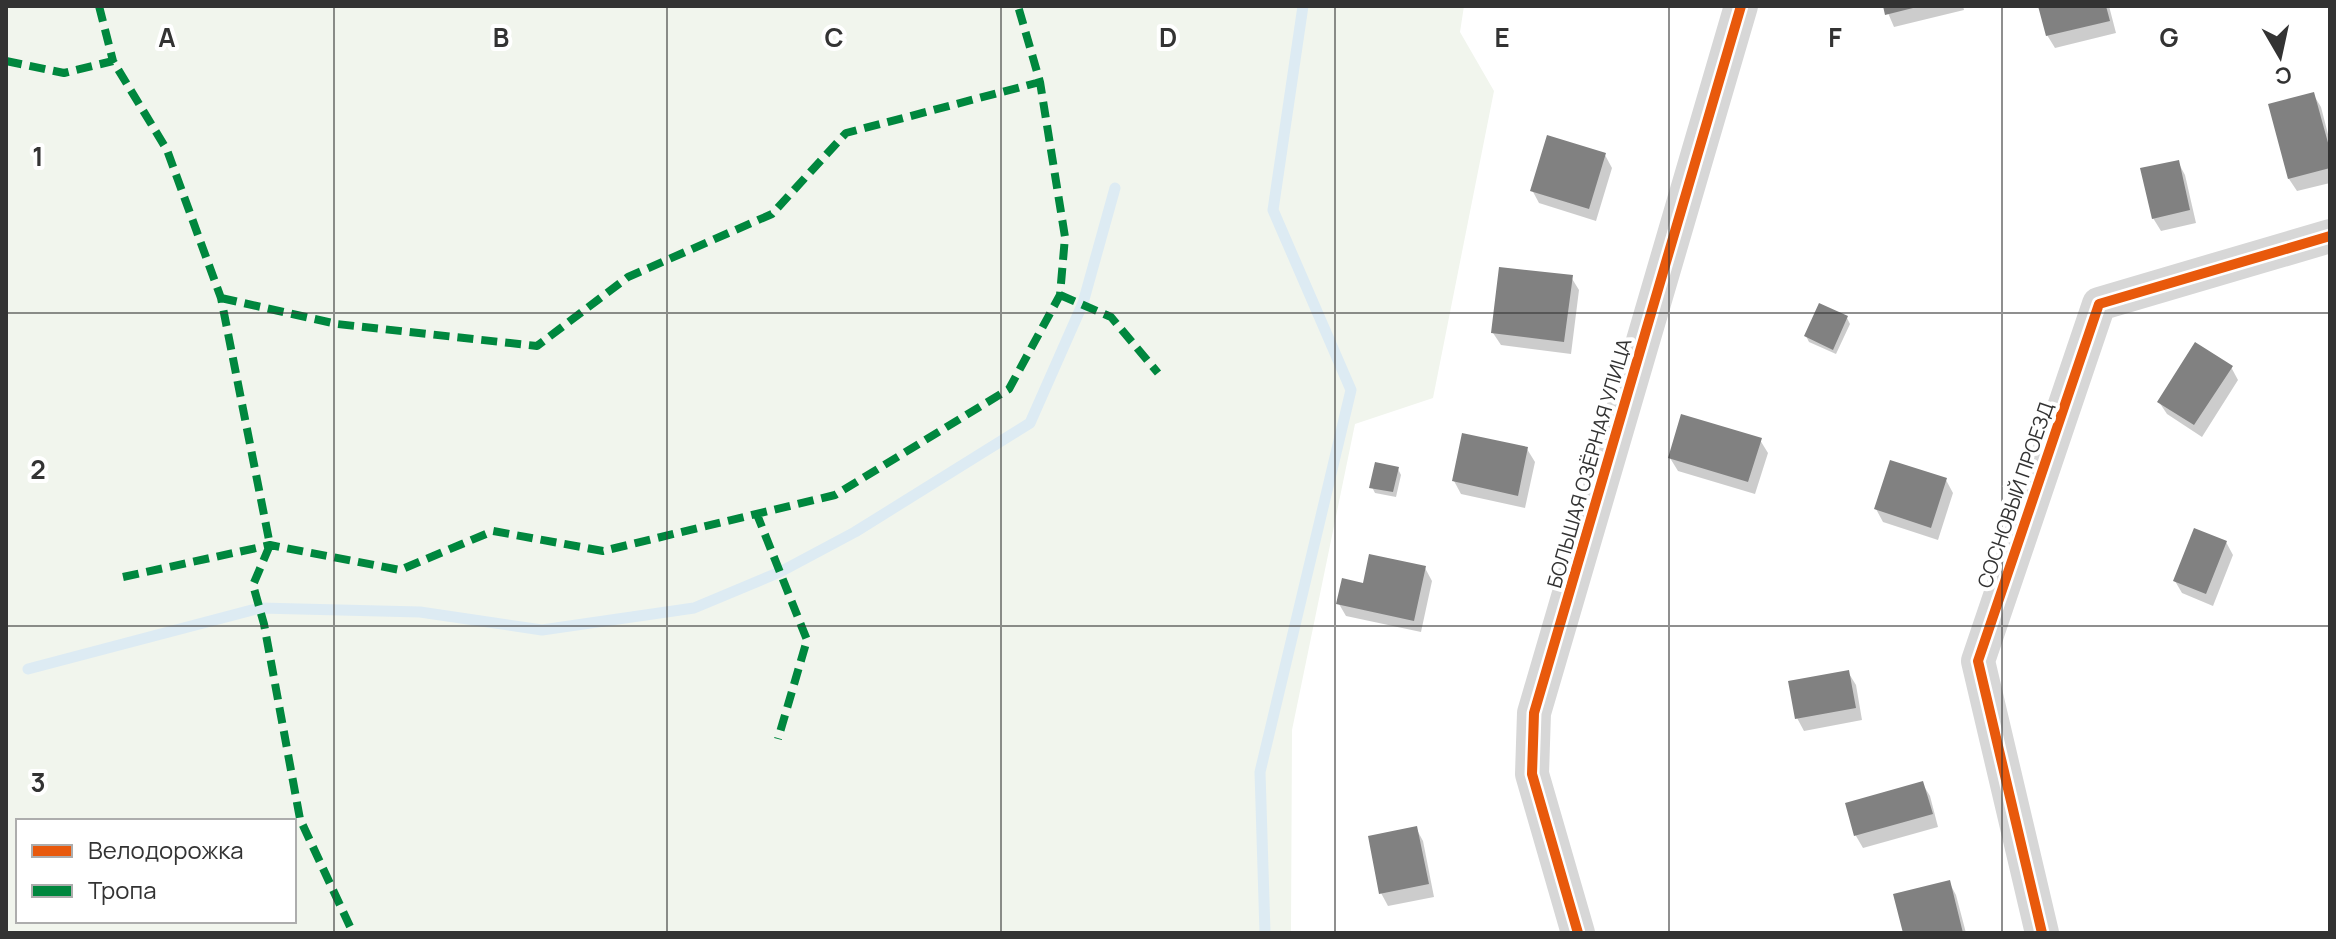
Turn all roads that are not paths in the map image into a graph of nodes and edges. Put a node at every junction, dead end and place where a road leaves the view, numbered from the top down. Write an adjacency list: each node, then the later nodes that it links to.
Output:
1 (1741, 6): 3 (street, БОЛЬШАЯ ОЗЁРНАЯ УЛИЦА)
2 (2330, 236): 4 (street, СОСНОВЫЙ ПРОЕЗД)
3 (1578, 933)
4 (2042, 933)

